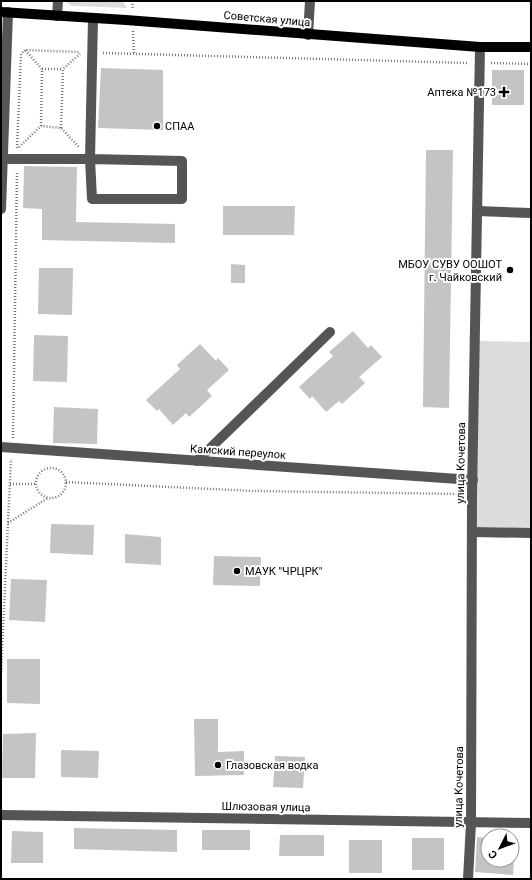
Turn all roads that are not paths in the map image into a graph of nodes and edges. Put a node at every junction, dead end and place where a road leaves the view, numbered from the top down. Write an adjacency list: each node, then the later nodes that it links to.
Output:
1 (58, 1): 4 (street)
2 (310, 1): 6 (street)
3 (5, 12): 4 (main road, Советская улица); 9 (street)
4 (57, 16): 5 (main road, Советская улица)
5 (93, 18): 6 (main road, Советская улица); 10 (street)
6 (308, 35): 7 (main road, Советская улица)
7 (480, 47): 8 (main road, Советская улица); 12 (street, улица Кочетова)
8 (531, 47)
9 (4, 159): 10 (street); 11 (street)
10 (90, 159): 10 (street)
11 (1, 209)
12 (478, 211): 13 (street); 17 (street, улица Кочетова)
13 (531, 213)
14 (330, 332): 16 (street)
15 (1, 447): 16 (street, Камский переулок)
16 (197, 461): 17 (street, Камский переулок)
17 (473, 480): 18 (street, улица Кочетова)
18 (472, 532): 19 (street); 21 (street, улица Кочетова)
19 (531, 533)
20 (1, 815): 21 (street, Шлюзовая улица)
21 (471, 823): 22 (street, Шлюзовая улица); 23 (street, улица Кочетова)
22 (531, 823)
23 (468, 879)

